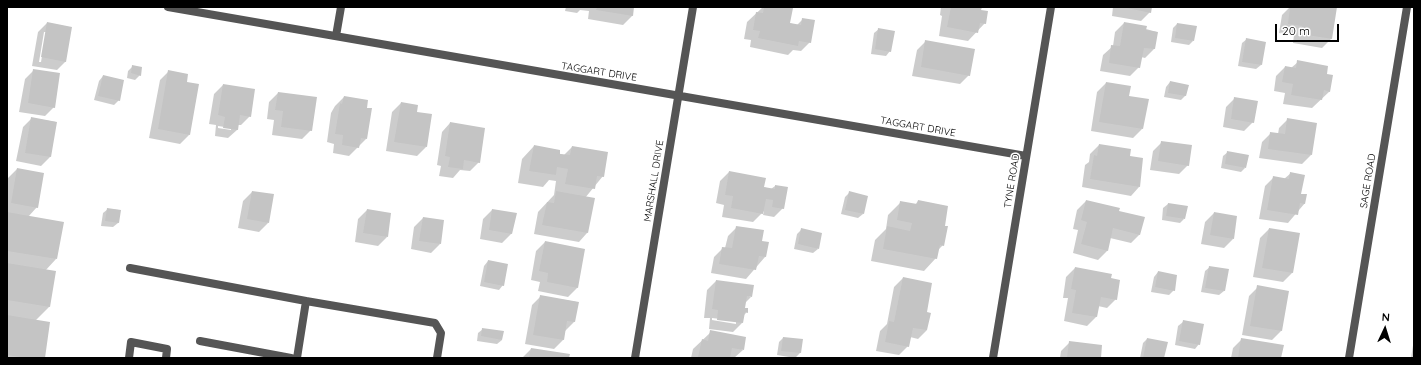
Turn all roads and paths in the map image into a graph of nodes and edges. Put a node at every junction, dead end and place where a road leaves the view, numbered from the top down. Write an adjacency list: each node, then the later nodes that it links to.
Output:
1 (168, 7): 6 (street, TAGGART DRIVE)
2 (340, 7): 6 (street)
3 (694, 7): 7 (street, MARSHALL DRIVE)
4 (1051, 7): 8 (street, TYNE ROAD)
5 (1407, 7): 19 (street, SAGE ROAD)
6 (336, 36): 7 (street, TAGGART DRIVE)
7 (678, 95): 8 (street, TAGGART DRIVE); 17 (street, MARSHALL DRIVE)
8 (1026, 156): 18 (street, TYNE ROAD)
9 (130, 268): 10 (street)
10 (306, 301): 15 (street); 16 (street)
11 (200, 341): 14 (street)
12 (129, 358): 13 (street)
13 (166, 358)
14 (291, 358)
15 (297, 358)
16 (437, 358)
17 (635, 358)
18 (993, 358)
19 (1349, 358)

